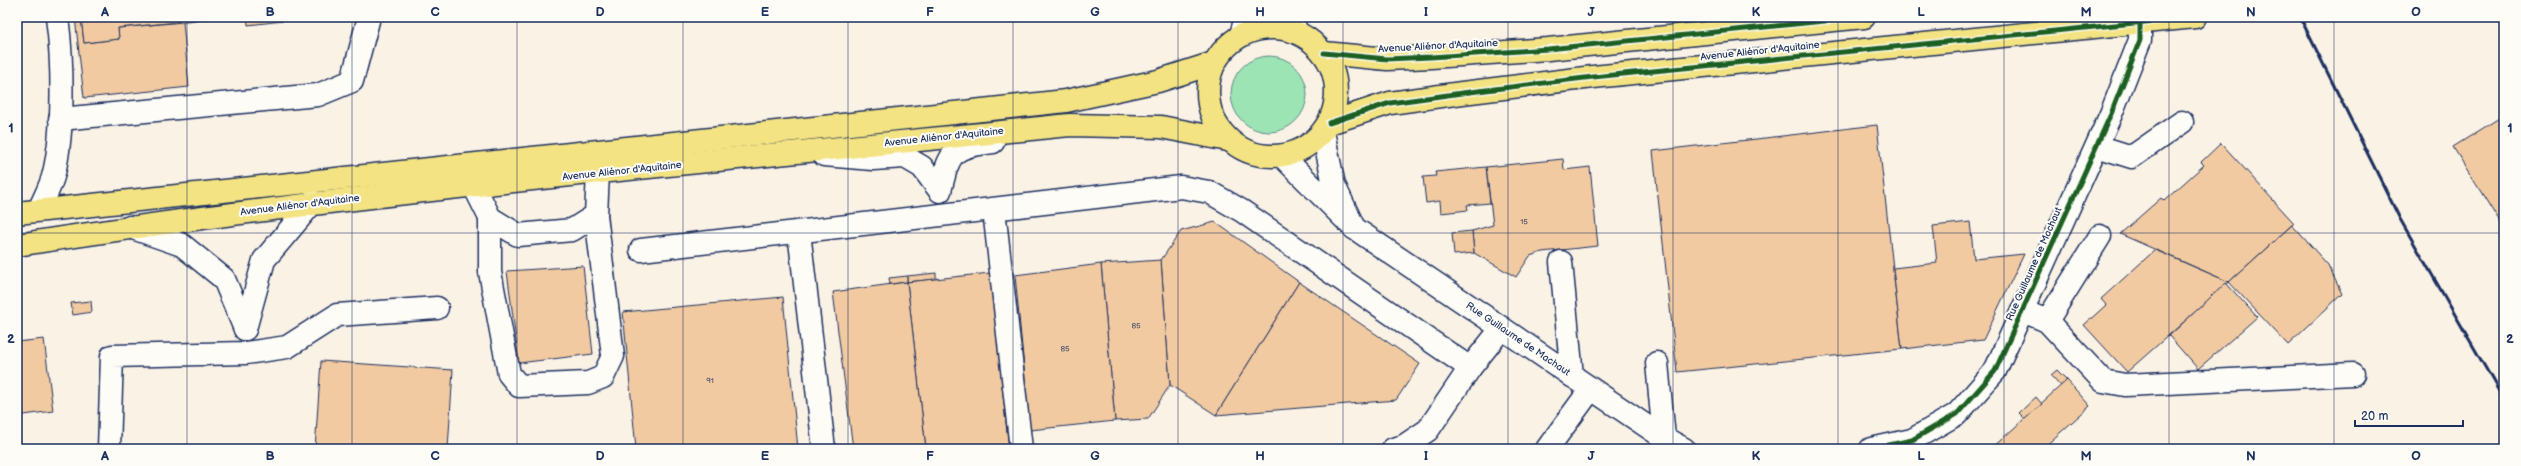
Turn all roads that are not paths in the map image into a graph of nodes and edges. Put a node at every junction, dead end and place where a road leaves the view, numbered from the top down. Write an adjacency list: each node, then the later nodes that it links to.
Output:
1 (57, 17): 10 (street)
2 (368, 17): 10 (street)
3 (1864, 17): 8 (main road, Avenue Aliénor d'Aquitaine)
4 (2195, 17): 5 (main road, Avenue Aliénor d'Aquitaine)
5 (2140, 22): 13 (main road, Avenue Aliénor d'Aquitaine); 15 (street, Rue Guillaume de Machaut)
6 (1293, 24): 7 (main road); 8 (main road)
7 (1244, 26): 9 (main road)
8 (1324, 53): 13 (main road)
9 (1214, 63): 14 (main road); 22 (main road)
10 (60, 119): 22 (street)
11 (2182, 122): 15 (street)
12 (1131, 125): 14 (main road, Avenue Aliénor d'Aquitaine); 16 (main road, Avenue Aliénor d'Aquitaine); 20 (street)
13 (1326, 127): 17 (main road); 29 (street)
14 (1228, 140): 17 (main road)
15 (2097, 146): 36 (street, Rue Guillaume de Machaut)
16 (795, 153): 18 (main road, Avenue Aliénor d'Aquitaine); 20 (street)
17 (1282, 156): 29 (street, Rue Guillaume de Machaut)
18 (598, 173): 19 (main road, Avenue Aliénor d'Aquitaine); 25 (street)
19 (474, 186): 21 (main road, Avenue Aliénor d'Aquitaine); 27 (street)
20 (940, 191): 26 (street)
21 (313, 202): 28 (main road, Avenue Aliénor d'Aquitaine); 28 (street)
22 (39, 210): 24 (main road)
23 (994, 210): 26 (street); 40 (street); 47 (street)
24 (17, 213)
25 (596, 215): 27 (street); 27 (street)
26 (946, 216): 30 (street)
27 (490, 218)
28 (130, 227): 32 (main road, Avenue Aliénor d'Aquitaine)
29 (1354, 228): 38 (street, Rue Guillaume de Machaut)
30 (800, 232): 33 (street); 46 (street)
31 (2100, 236): 37 (street)
32 (17, 245)
33 (641, 250)
34 (1561, 262): 42 (street)
35 (437, 308): 45 (street)
36 (2023, 311): 37 (street); 51 (street, Rue Guillaume de Machaut)
37 (2047, 321): 41 (street)
38 (1502, 328): 40 (street); 42 (street, Rue Guillaume de Machaut)
39 (1657, 363): 44 (street)
40 (1470, 368): 48 (street)
41 (2353, 374)
42 (1572, 376): 43 (street, Rue Guillaume de Machaut)
43 (1592, 389): 44 (street, Rue Guillaume de Machaut); 49 (street)
44 (1664, 438): 50 (street, Rue Guillaume de Machaut)
45 (110, 449)
46 (824, 449)
47 (1021, 449)
48 (1393, 449)
49 (1546, 449)
50 (1684, 449)
51 (1871, 449)

